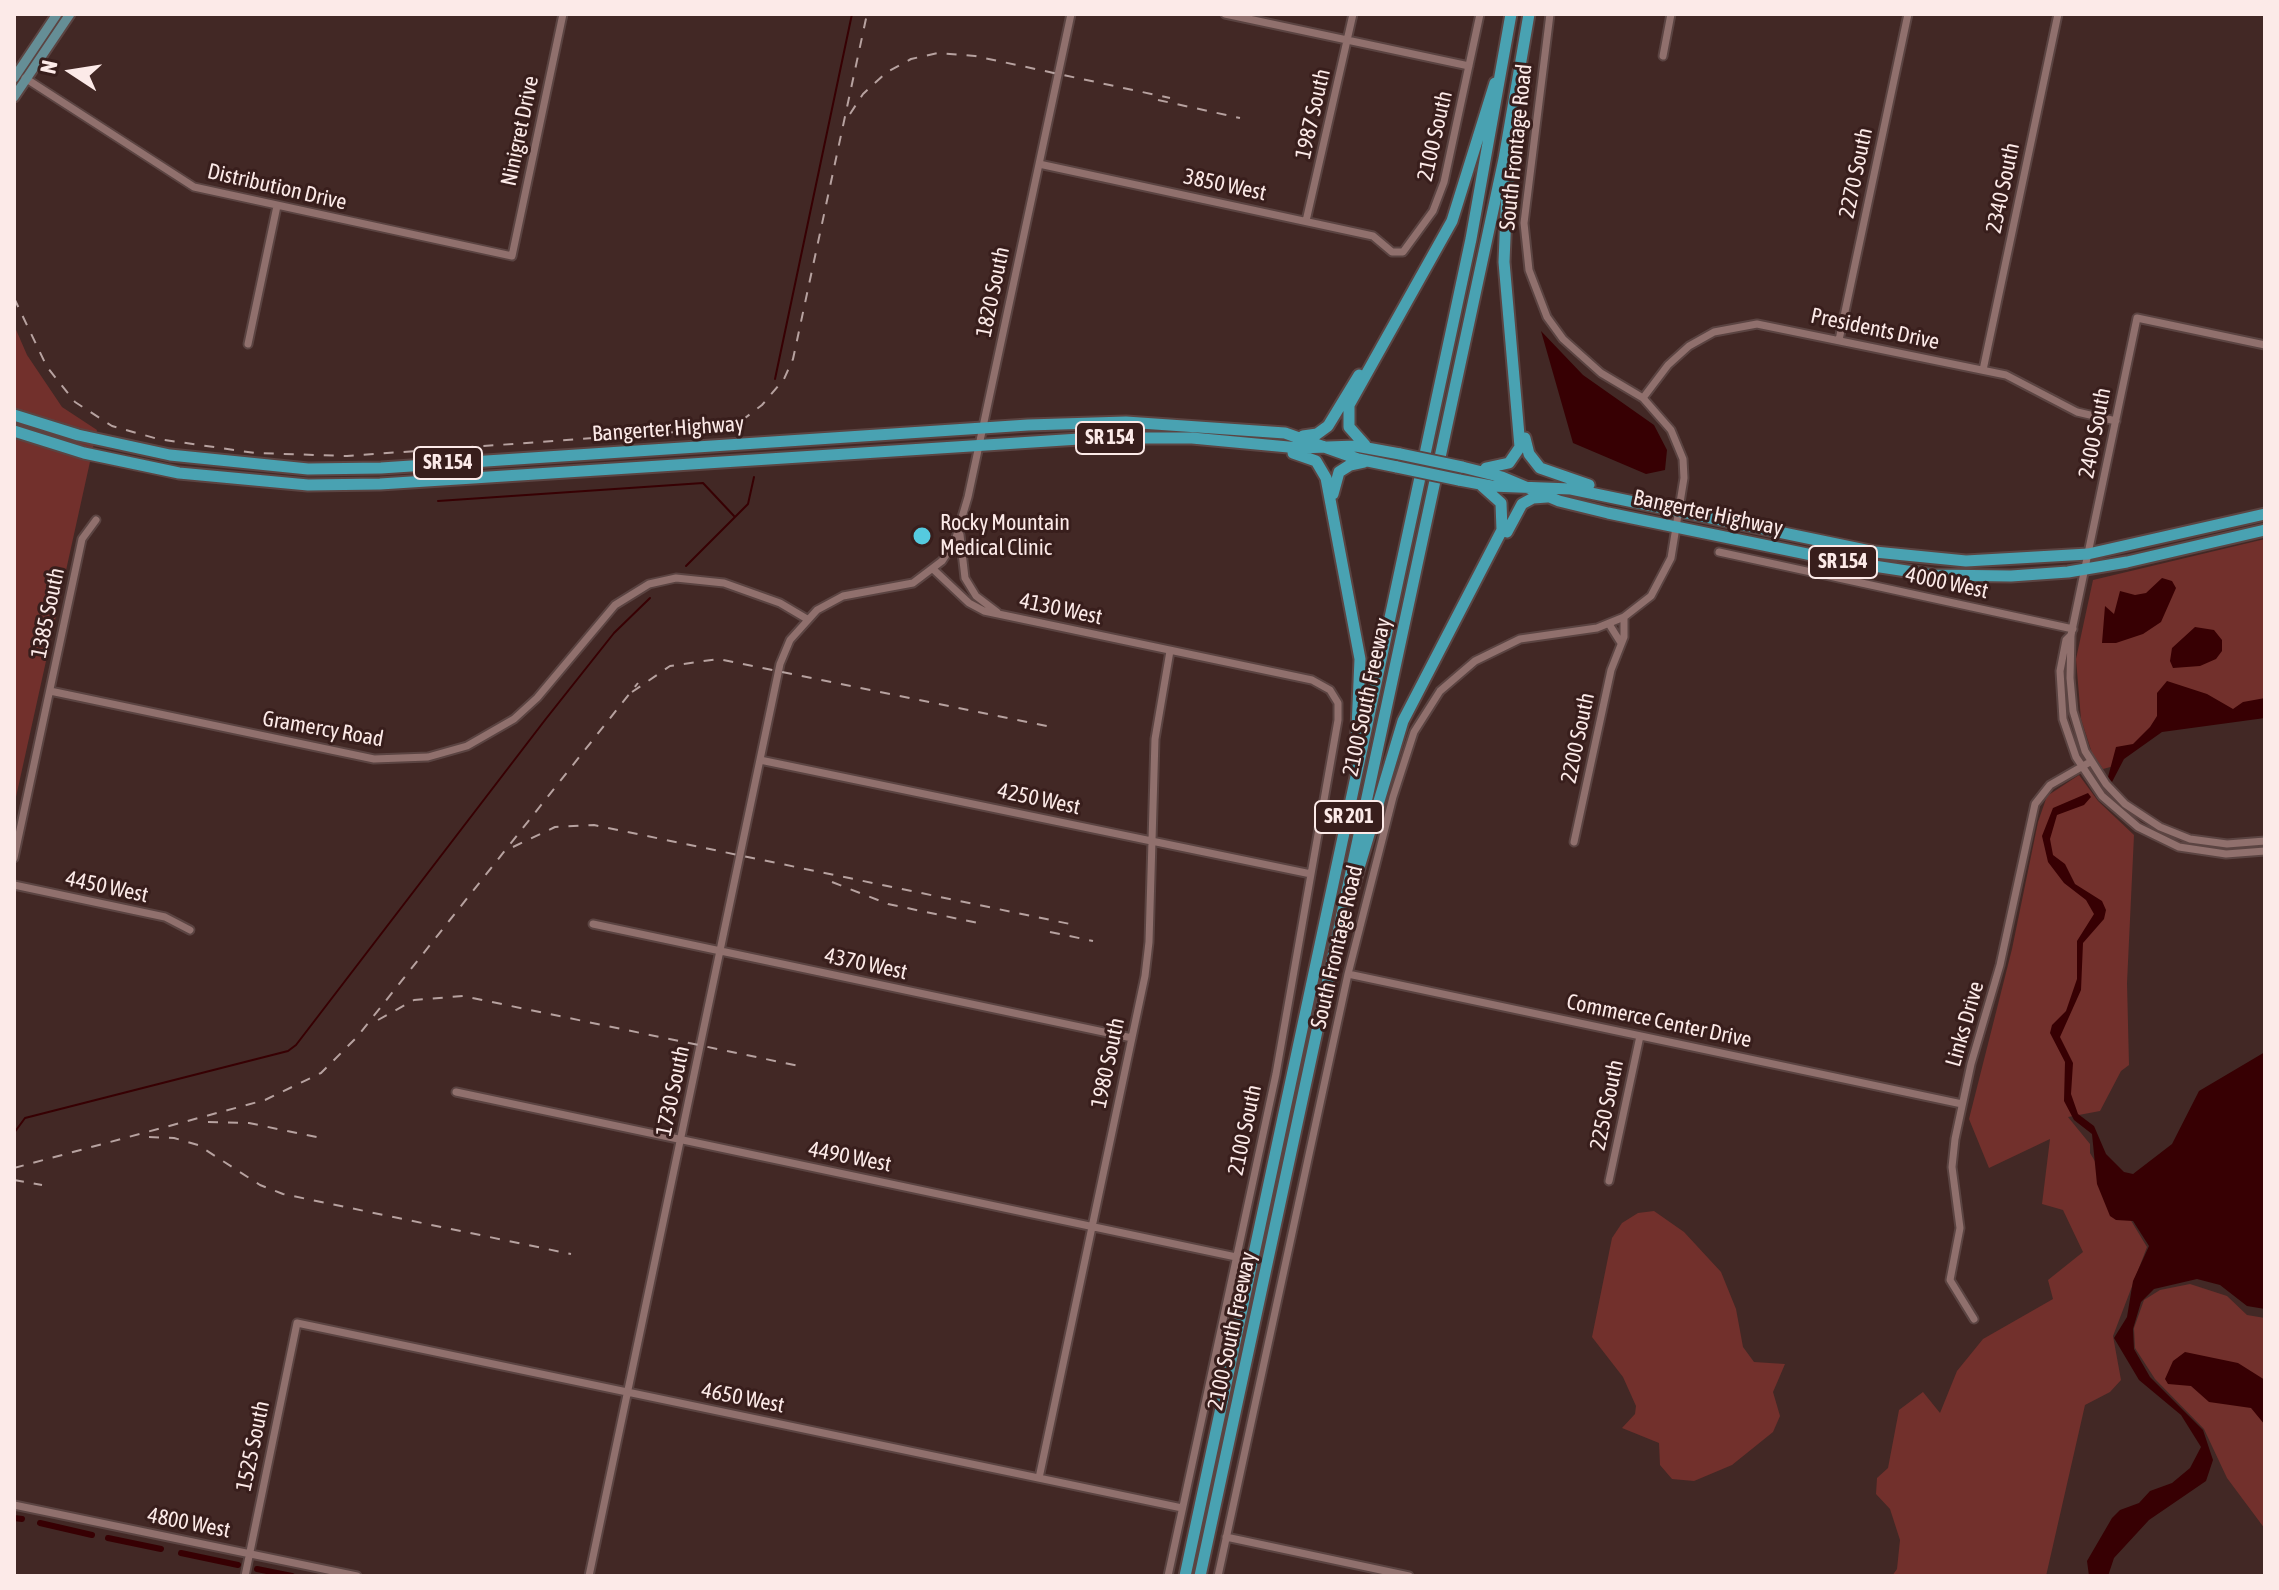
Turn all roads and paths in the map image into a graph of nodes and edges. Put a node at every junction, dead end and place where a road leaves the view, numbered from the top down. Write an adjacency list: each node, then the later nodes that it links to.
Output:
1 (57, 14): 18 (main road)
2 (70, 14): 19 (main road)
3 (563, 14): 26 (street, Ninigret Drive)
4 (1071, 14): 22 (street, 1820 South)
5 (1225, 14): 14 (street)
6 (1353, 14): 14 (street, 1987 South)
7 (1480, 14): 17 (street, 2100 South)
8 (1511, 14): 15 (highway, 2100 South Freeway / SR 201)
9 (1529, 14): 20 (highway, 2100 South Freeway / SR 201)
10 (1550, 14): 33 (street, South Frontage Road)
11 (1671, 14): 16 (street)
12 (1908, 14): 28 (street, 2270 South)
13 (2058, 14): 31 (street, 2340 South)
14 (1348, 40): 17 (street); 24 (street, 1987 South)
15 (1505, 56): 27 (highway); 84 (highway, 2100 South Freeway / SR 201)
16 (1663, 56)
17 (1469, 66): 25 (street, 2100 South)
18 (16, 75): 19 (street, Distribution Drive)
19 (27, 79): 21 (main road); 23 (street, Distribution Drive)
20 (1518, 85): 32 (highway); 81 (highway, 2100 South Freeway / SR 201)
21 (14, 97)
22 (1039, 164): 24 (street, 3850 West); 36 (street, 1820 South)
23 (277, 206): 26 (street, Distribution Drive); 29 (street)
24 (1306, 221): 25 (street, 3850 West)
25 (1397, 253)
26 (512, 256)
27 (1387, 336): 38 (highway); 42 (highway)
28 (1839, 340): 31 (street, Presidents Drive); 33 (street, Presidents Drive)
29 (248, 344)
30 (2265, 345): 35 (street, 2400 South)
31 (1983, 370): 35 (street, Presidents Drive)
32 (1516, 381): 44 (highway); 48 (highway)
33 (1643, 398): 49 (street, South Frontage Road)
34 (14, 415): 36 (highway, Bangerter Highway / SR 154)
35 (2116, 421): 57 (street, 2400 South)
36 (982, 428): 38 (highway, Bangerter Highway / SR 154); 39 (street, 1820 South)
37 (14, 431): 39 (highway, Bangerter Highway / SR 154)
38 (1297, 436): 41 (highway, Bangerter Highway / SR 154)
39 (979, 444): 40 (highway, Bangerter Highway / SR 154); 53 (street, 1820 South)
40 (1261, 445): 41 (highway, Bangerter Highway / SR 154); 55 (highway)
41 (1328, 447): 42 (highway, Bangerter Highway / SR 154); 43 (highway, Bangerter Highway / SR 154)
42 (1371, 448): 44 (highway, Bangerter Highway / SR 154, bridge)
43 (1368, 461): 45 (highway, Bangerter Highway / SR 154, bridge); 55 (highway)
44 (1462, 467): 46 (highway, Bangerter Highway / SR 154)
45 (1481, 485): 46 (highway, Bangerter Highway / SR 154); 60 (highway)
46 (1524, 486): 47 (highway, Bangerter Highway / SR 154); 48 (highway, Bangerter Highway / SR 154)
47 (1550, 498): 52 (highway, Bangerter Highway / SR 154); 60 (highway)
48 (1659, 506): 49 (highway, Bangerter Highway / SR 154)
49 (1681, 510): 52 (street, South Frontage Road); 57 (highway, Bangerter Highway / SR 154)
50 (2265, 514): 57 (highway, Bangerter Highway / SR 154)
51 (96, 520): 69 (street, 1385 South)
52 (1677, 528): 59 (highway, Bangerter Highway / SR 154); 62 (street, South Frontage Road)
53 (960, 530): 58 (street, 1820 South); 61 (street)
54 (2265, 530): 59 (highway, Bangerter Highway / SR 154)
55 (1339, 537): 84 (highway)
56 (1719, 552): 65 (street, 4000 West)
57 (2088, 554): 59 (street, 2400 South)
58 (933, 569): 61 (street, 4130 West); 63 (street)
59 (2085, 569): 65 (street, 2400 South)
60 (1458, 615): 81 (highway)
61 (1007, 616): 67 (street, 4130 West)
62 (1624, 617): 64 (street, South Frontage Road); 66 (street, 2200 South)
63 (807, 619): 69 (street, Gramercy Road); 70 (street, 1730 South)
64 (1609, 624): 66 (street); 86 (street, South Frontage Road)
65 (2072, 632): 71 (street); 72 (street)
66 (1621, 643): 76 (street, 2200 South)
67 (1170, 651): 68 (street, 4130 West); 74 (street, 1980 South)
68 (1330, 690): 79 (street, 2100 South)
69 (50, 691): 73 (street, 1385 South)
70 (760, 760): 74 (street, 4250 West); 85 (street, 1730 South)
71 (2090, 762): 72 (street, Links Drive); 75 (street)
72 (2081, 767): 77 (street); 90 (street, Links Drive)
73 (18, 825): 78 (street, 1385 South)
74 (1153, 841): 79 (street, 4250 West); 88 (street, 1980 South)
75 (2265, 841)
76 (1574, 842)
77 (2265, 851)
78 (14, 858)
79 (1311, 874): 94 (street, 2100 South)
80 (14, 885): 83 (street, 4450 West)
81 (1342, 914): 108 (highway, 2100 South Freeway / SR 201)
82 (593, 924): 85 (street, 4370 West)
83 (190, 930)
84 (1324, 934): 107 (highway, 2100 South Freeway / SR 201)
85 (721, 951): 88 (street, 4370 West); 91 (street, 1730 South)
86 (1348, 974): 87 (street, Commerce Center Drive); 101 (street, South Frontage Road)
87 (1640, 1036): 90 (street, Commerce Center Drive); 92 (street, 2250 South)
88 (1132, 1038): 93 (street, 1980 South)
89 (456, 1092): 91 (street, 4490 West)
90 (1962, 1104): 95 (street, Links Drive)
91 (681, 1142): 93 (street, 4490 West); 97 (street, 1730 South)
92 (1609, 1181)
93 (1091, 1226): 94 (street, 4490 West); 98 (street, 1980 South)
94 (1236, 1257): 100 (street, 2100 South)
95 (1974, 1319)
96 (297, 1323): 97 (street, 4650 West); 102 (street, 1525 South)
97 (629, 1394): 98 (street, 4650 West); 105 (street, 1730 South)
98 (1039, 1478): 100 (street, 4650 West)
99 (14, 1505): 102 (street, 4800 West)
100 (1182, 1508): 106 (street, 2100 South)
101 (1226, 1537): 109 (street, South Frontage Road); 110 (street)
102 (250, 1553): 103 (street, 1525 South); 104 (street, 4800 West)
103 (245, 1576)
104 (357, 1576)
105 (589, 1576)
106 (1168, 1576)
107 (1185, 1576)
108 (1200, 1576)
109 (1218, 1576)
110 (1409, 1576)

